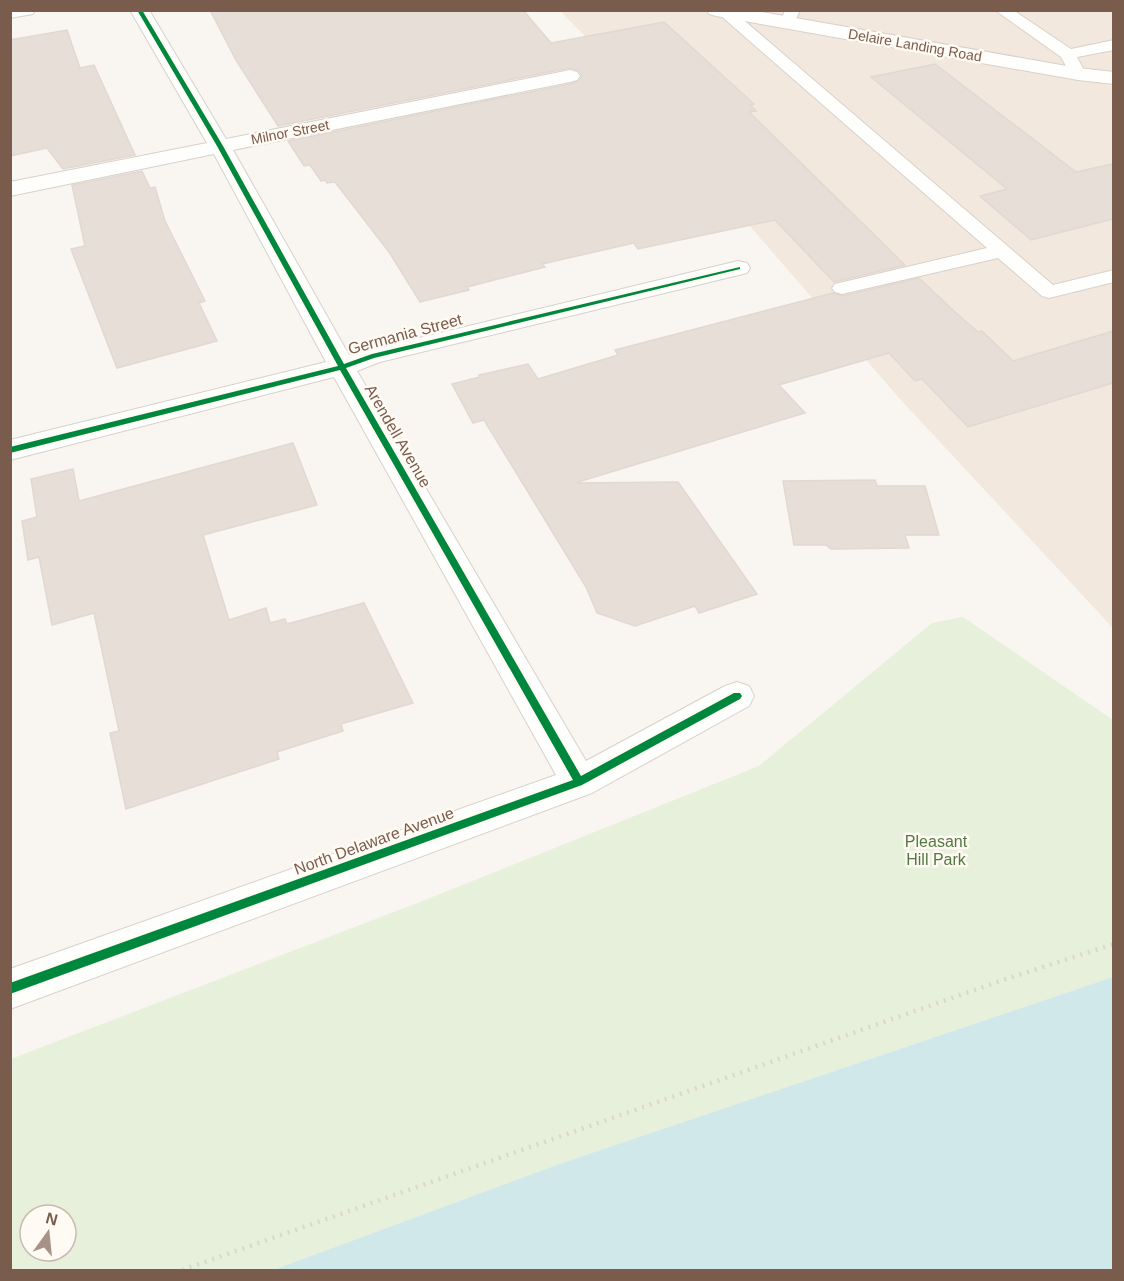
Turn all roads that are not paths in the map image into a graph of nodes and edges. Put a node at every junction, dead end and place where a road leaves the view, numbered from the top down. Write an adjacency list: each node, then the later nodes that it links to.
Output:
1 (26, 10): 5 (street)
2 (138, 10): 12 (street, Arendell Avenue)
3 (1002, 10): 8 (lane)
4 (720, 11): 6 (street, Delaire Landing Road); 14 (lane)
5 (10, 13)
6 (791, 17): 9 (street, Delaire Landing Road)
7 (1113, 45): 8 (lane)
8 (1068, 54): 9 (lane)
9 (1078, 74): 11 (street, Delaire Landing Road)
10 (570, 76): 12 (street, Milnor Street)
11 (1113, 78)
12 (220, 146): 13 (street, Milnor Street); 18 (street, Arendell Avenue)
13 (10, 189)
14 (1001, 251): 16 (lane); 17 (lane)
15 (738, 268): 18 (street, Germania Street)
16 (1113, 276)
17 (842, 288)
18 (342, 367): 19 (street, Germania Street); 21 (street, Arendell Avenue)
19 (10, 450)
20 (737, 696): 21 (street, North Delaware Avenue)
21 (579, 782): 22 (street, North Delaware Avenue)
22 (10, 989)

